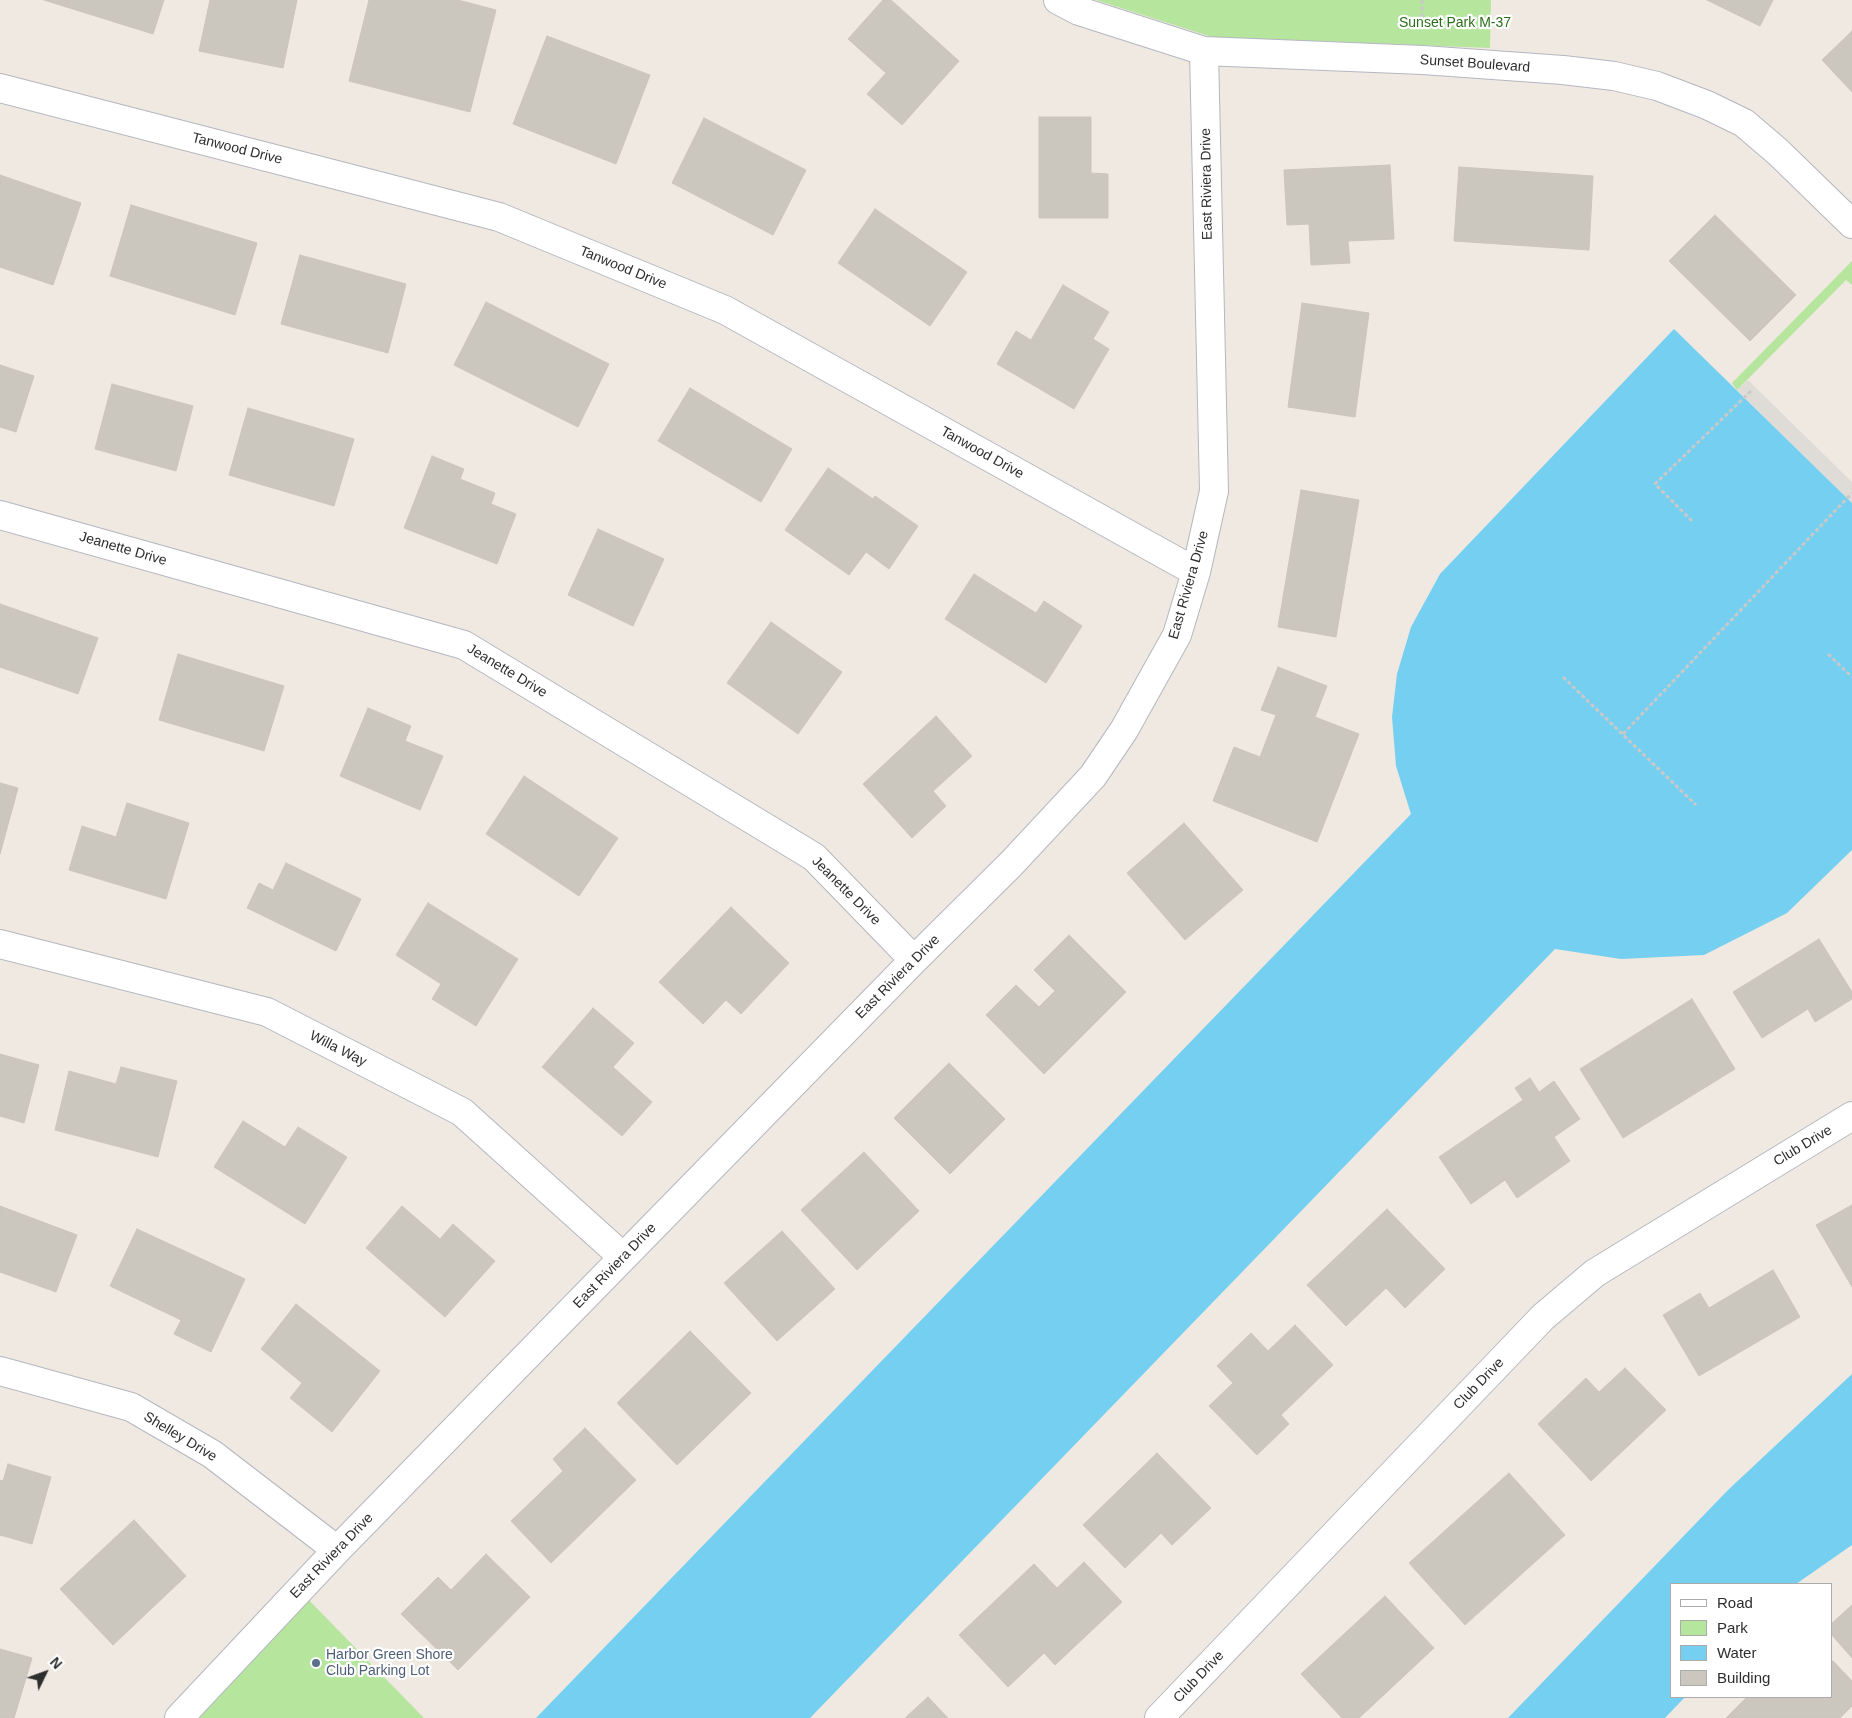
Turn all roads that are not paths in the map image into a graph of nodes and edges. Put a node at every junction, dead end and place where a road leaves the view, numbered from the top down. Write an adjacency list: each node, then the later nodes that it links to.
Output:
1 (1058, 0): 2 (street, Sunset Boulevard)
2 (1204, 52): 4 (street, Sunset Boulevard); 6 (street, East Riviera Drive)
3 (0, 88): 6 (street, Tanwood Drive)
4 (1852, 224)
5 (0, 515): 8 (street, Jeanette Drive)
6 (1196, 572): 8 (street, East Riviera Drive)
7 (0, 944): 10 (street, Willa Way)
8 (914, 960): 10 (street, East Riviera Drive)
9 (1852, 1116): 14 (street, Club Drive)
10 (623, 1257): 12 (street, East Riviera Drive)
11 (0, 1371): 12 (street, Shelley Drive)
12 (337, 1550): 13 (street, East Riviera Drive)
13 (179, 1718)
14 (1159, 1718)

